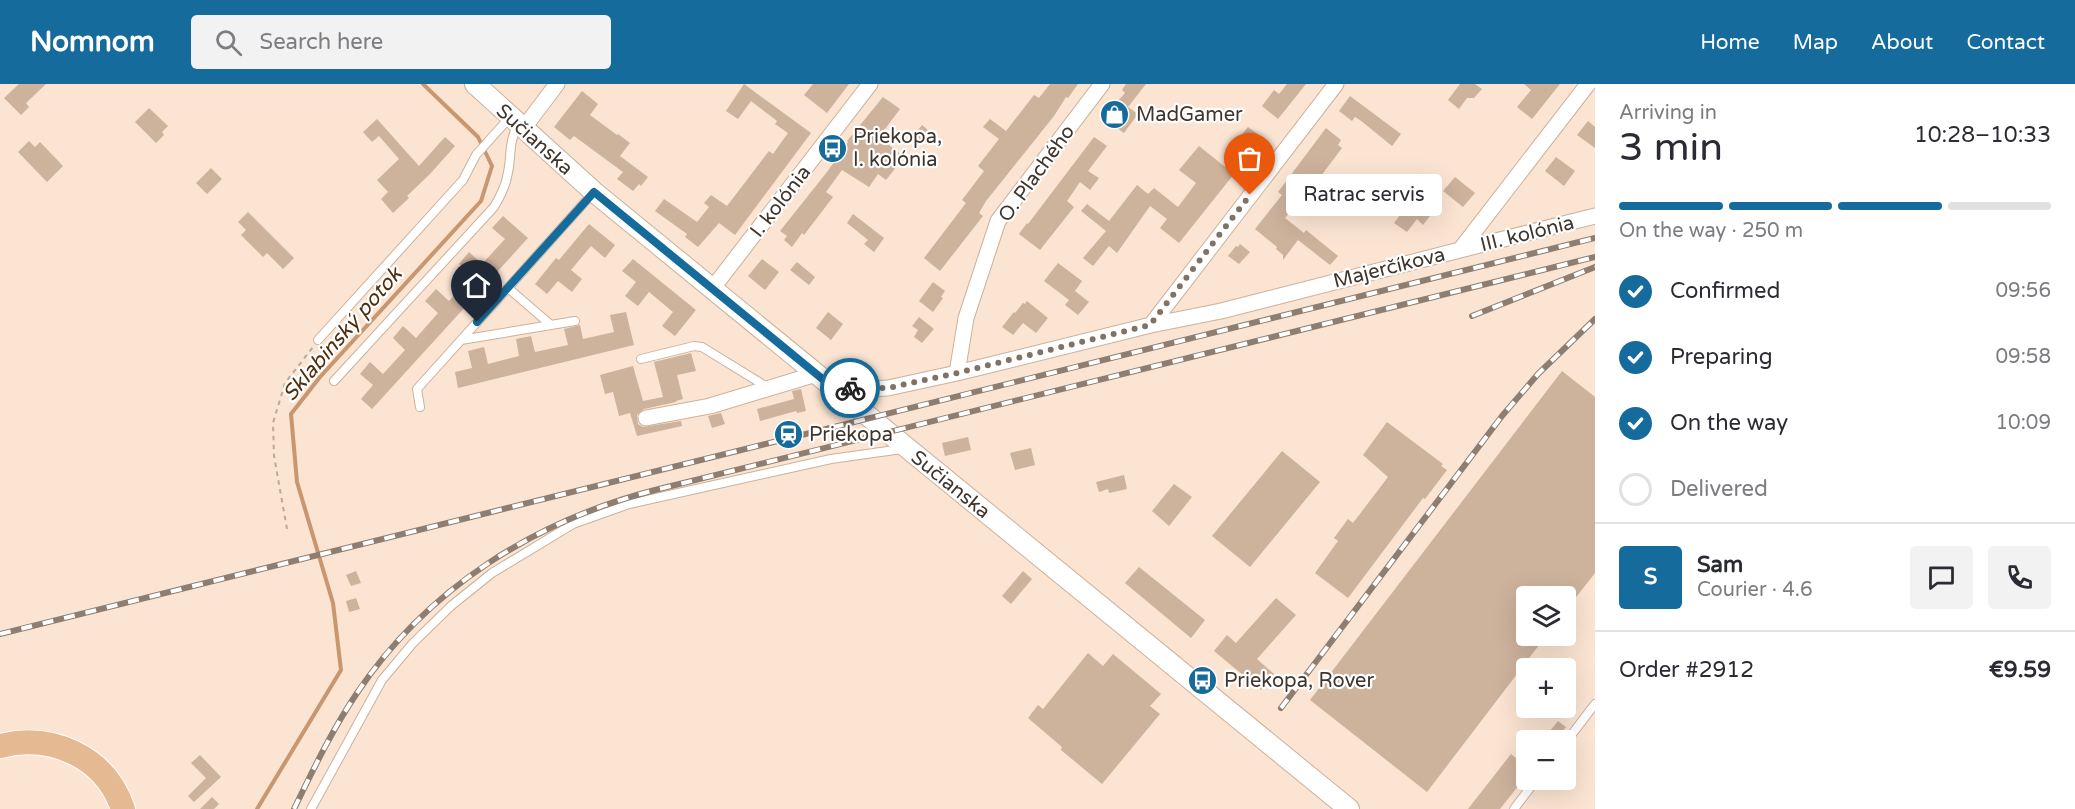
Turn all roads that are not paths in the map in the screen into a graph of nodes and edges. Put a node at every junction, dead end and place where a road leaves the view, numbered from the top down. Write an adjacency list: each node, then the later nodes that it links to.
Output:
1 (475, 84): 7 (street, Sučianska)
2 (557, 84): 7 (street)
3 (870, 84): 12 (street, I. kolónia)
4 (1102, 84): 19 (street, O. Plachého)
5 (1336, 84): 15 (street)
6 (1588, 84): 10 (street, Majerčíkova)
7 (513, 125): 8 (street, Sučianska); 16 (lane); 21 (lane)
8 (594, 192): 11 (lane); 12 (street, Sučianska)
9 (1595, 216): 10 (street, III. kolónia)
10 (1460, 250): 15 (street, Majerčíkova)
11 (508, 288): 14 (lane); 17 (lane)
12 (712, 289): 20 (street, Sučianska)
13 (575, 321): 14 (lane)
14 (551, 325): 17 (lane)
15 (1150, 325): 19 (street, Majerčíkova)
16 (318, 340)
17 (461, 340): 23 (lane)
18 (641, 359): 22 (lane)
19 (957, 373): 20 (street, Majerčíkova)
20 (824, 380): 22 (street); 25 (street, Sučianska)
21 (334, 381)
22 (768, 388): 24 (street)
23 (420, 407)
24 (645, 418)
25 (906, 448): 31 (lane); 32 (street, Sučianska)
26 (1595, 704): 27 (lane)
27 (1575, 730)
28 (0, 746): 30 (main road)
29 (1528, 790): 33 (lane)
30 (123, 809)
31 (311, 809)
32 (1349, 809)
33 (1514, 809)

